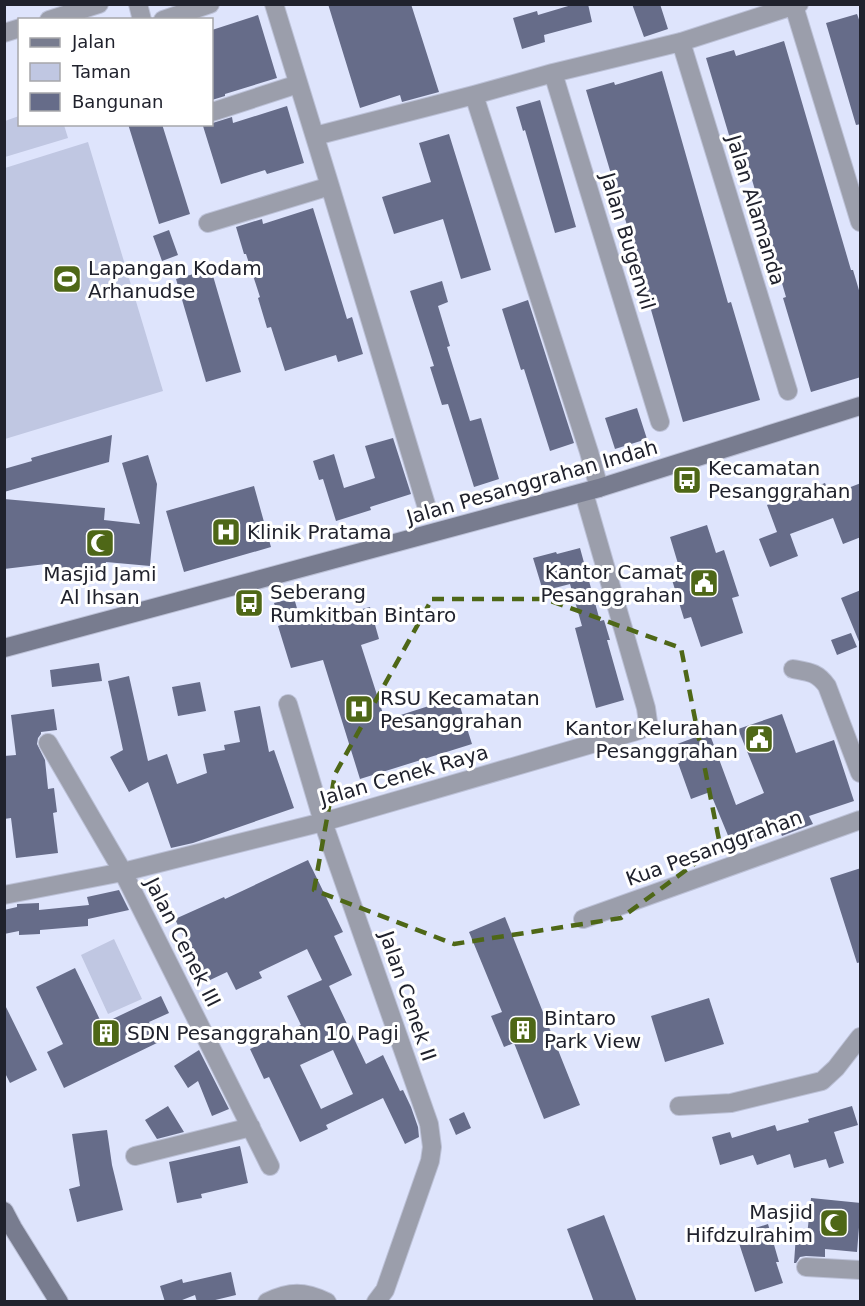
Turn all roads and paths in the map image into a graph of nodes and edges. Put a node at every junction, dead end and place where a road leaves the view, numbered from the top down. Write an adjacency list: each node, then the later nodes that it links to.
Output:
1 (99, 4): 5 (street)
2 (210, 4): 6 (street)
3 (273, 4): 9 (street)
4 (796, 5): 7 (street); 14 (street)
5 (55, 18)
6 (169, 18)
7 (681, 42): 8 (street); 16 (street, Jalan Alamanda)
8 (553, 73): 10 (street); 18 (street, Jalan Bugenvil)
9 (298, 84): 11 (street); 12 (street)
10 (474, 95): 12 (street); 19 (street)
11 (213, 112)
12 (315, 136): 13 (street)
13 (330, 186): 15 (street); 20 (street)
14 (861, 222)
15 (208, 223)
16 (788, 391)
17 (861, 406): 19 (street, Jalan Pesanggrahan Indah)
18 (660, 422)
19 (591, 490): 21 (street, Jalan Pesanggrahan Indah); 27 (street, Jalan Cenek Raya)
20 (427, 508)
21 (4, 648)
22 (793, 669): 25 (street)
23 (288, 704): 27 (street, Jalan Cenek II)
24 (48, 743): 28 (street, Jalan Cenek III)
25 (860, 768)
26 (861, 820): 30 (street, Kua Pesanggrahan)
27 (323, 822): 28 (street, Jalan Cenek Raya); 43 (street, Jalan Cenek II)
28 (123, 872): 29 (street, Jalan Cenek Raya); 33 (street, Jalan Cenek III)
29 (4, 895)
30 (583, 919)
31 (861, 1037): 32 (street)
32 (679, 1106)
33 (251, 1127): 34 (street); 35 (street, Jalan Cenek III)
34 (135, 1156)
35 (270, 1166)
36 (4, 1211): 37 (street)
37 (9, 1229): 41 (street)
38 (806, 1267): 39 (street)
39 (861, 1270)
40 (272, 1300): 42 (street)
41 (59, 1302)
42 (327, 1302)
43 (376, 1302)

